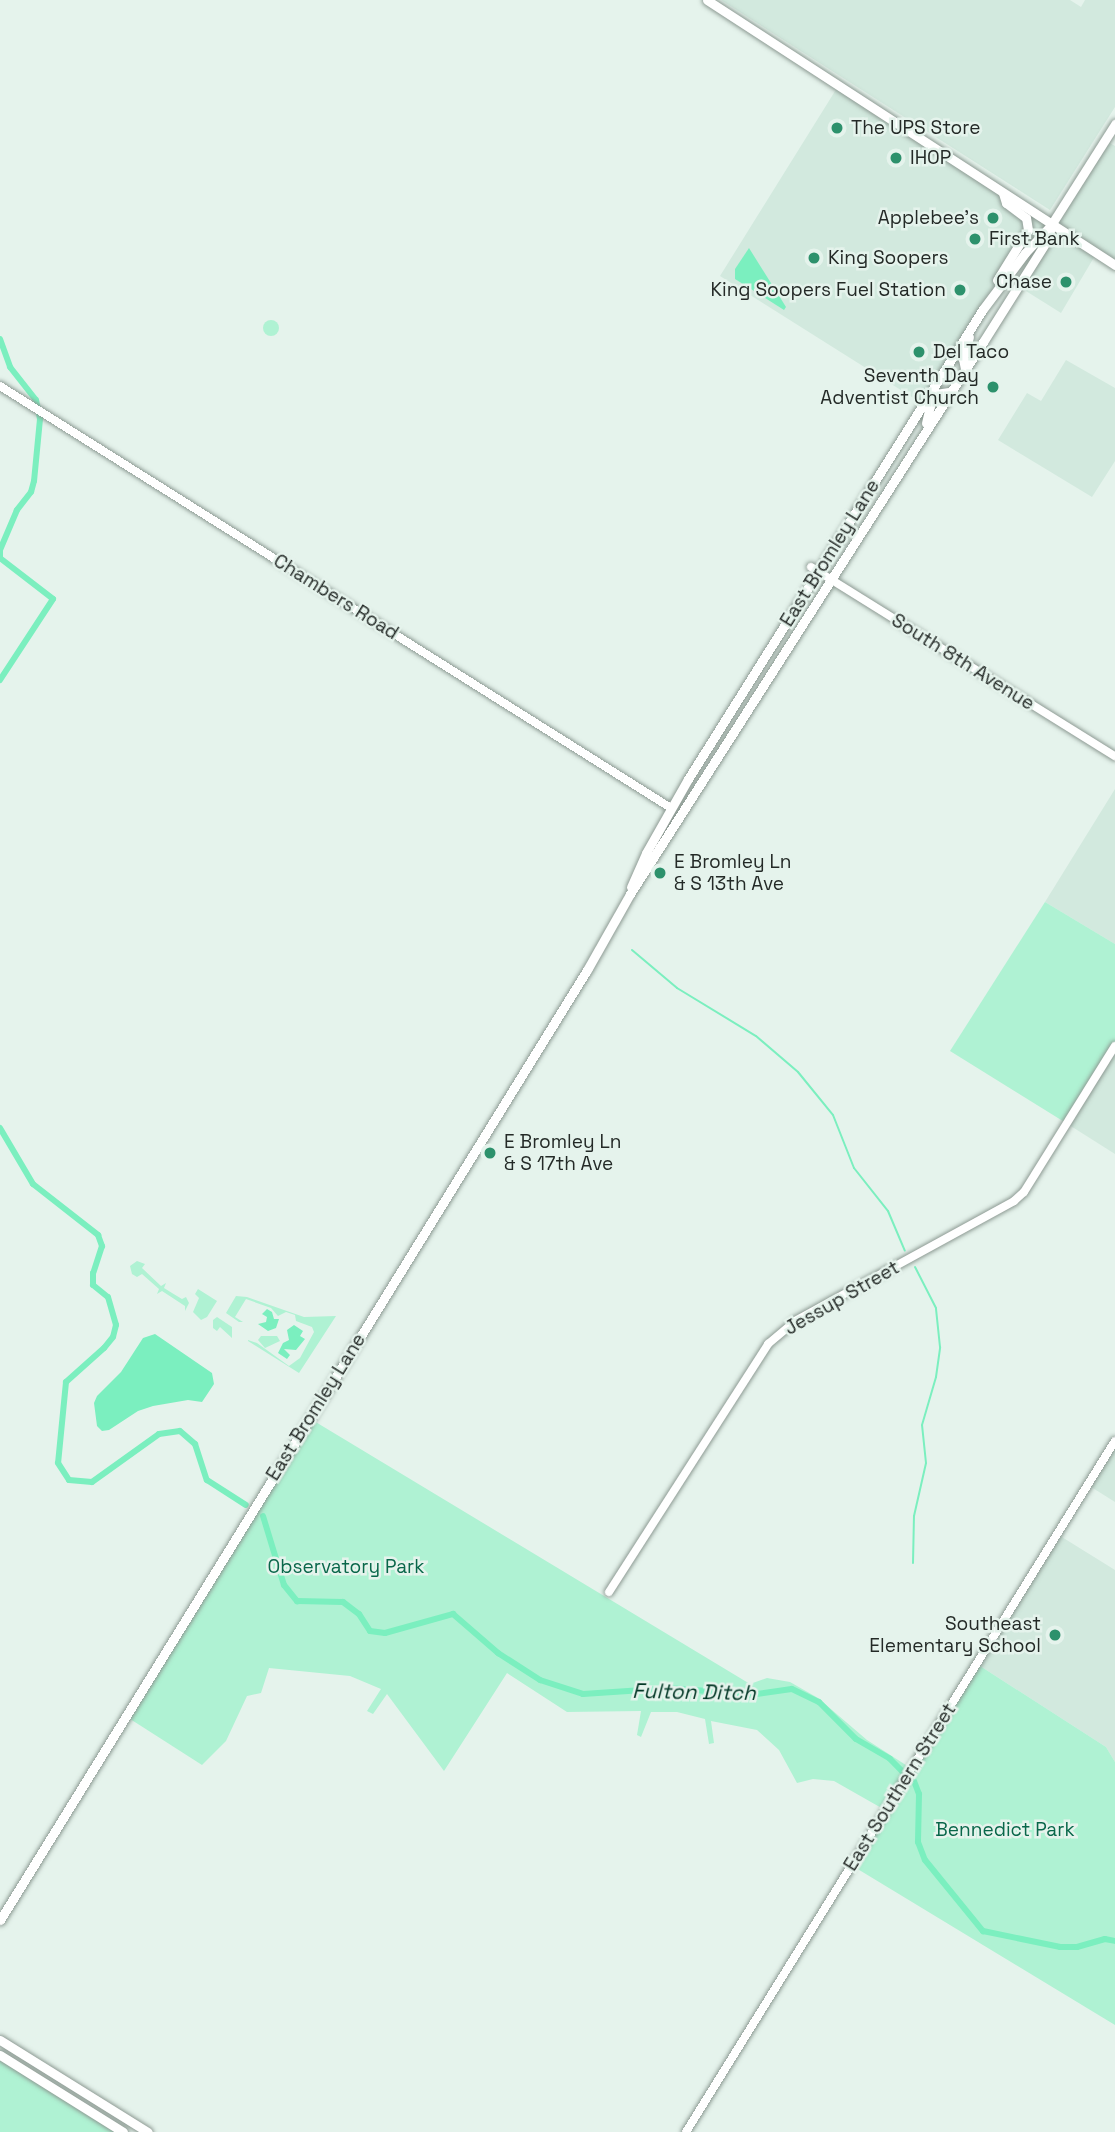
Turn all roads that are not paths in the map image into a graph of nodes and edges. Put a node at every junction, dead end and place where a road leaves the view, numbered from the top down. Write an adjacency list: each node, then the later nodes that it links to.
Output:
1 (707, 0): 3 (main road)
2 (1115, 124): 4 (main road, East Bromley Lane)
3 (1003, 193): 4 (main road); 6 (main road)
4 (1051, 225): 5 (main road); 6 (main road, East Bromley Lane); 8 (main road, East Bromley Lane)
5 (1115, 265)
6 (994, 292): 7 (main road, East Bromley Lane)
7 (971, 328): 8 (main road); 11 (main road, East Bromley Lane)
8 (965, 369): 10 (main road, East Bromley Lane)
9 (0, 386): 17 (street, Chambers Road)
10 (950, 391): 11 (main road); 12 (main road, East Bromley Lane)
11 (929, 395): 12 (main road); 13 (main road, East Bromley Lane)
12 (923, 432): 14 (main road, East Bromley Lane)
13 (815, 569): 14 (street, South 8th Avenue); 17 (main road, East Bromley Lane)
14 (831, 579): 15 (street, South 8th Avenue); 16 (main road, East Bromley Lane)
15 (1115, 756)
16 (692, 800): 17 (main road); 18 (main road, East Bromley Lane)
17 (671, 808): 18 (main road); 19 (main road, East Bromley Lane)
18 (649, 866): 19 (main road, East Bromley Lane)
19 (630, 894): 23 (main road, East Bromley Lane)
20 (1115, 1046): 22 (street, Jessup Street)
21 (1115, 1441): 28 (street, East Southern Street)
22 (609, 1592)
23 (0, 1920)
24 (0, 2039): 27 (main road)
25 (0, 2055): 26 (main road)
26 (123, 2132)
27 (148, 2132)
28 (686, 2132)

